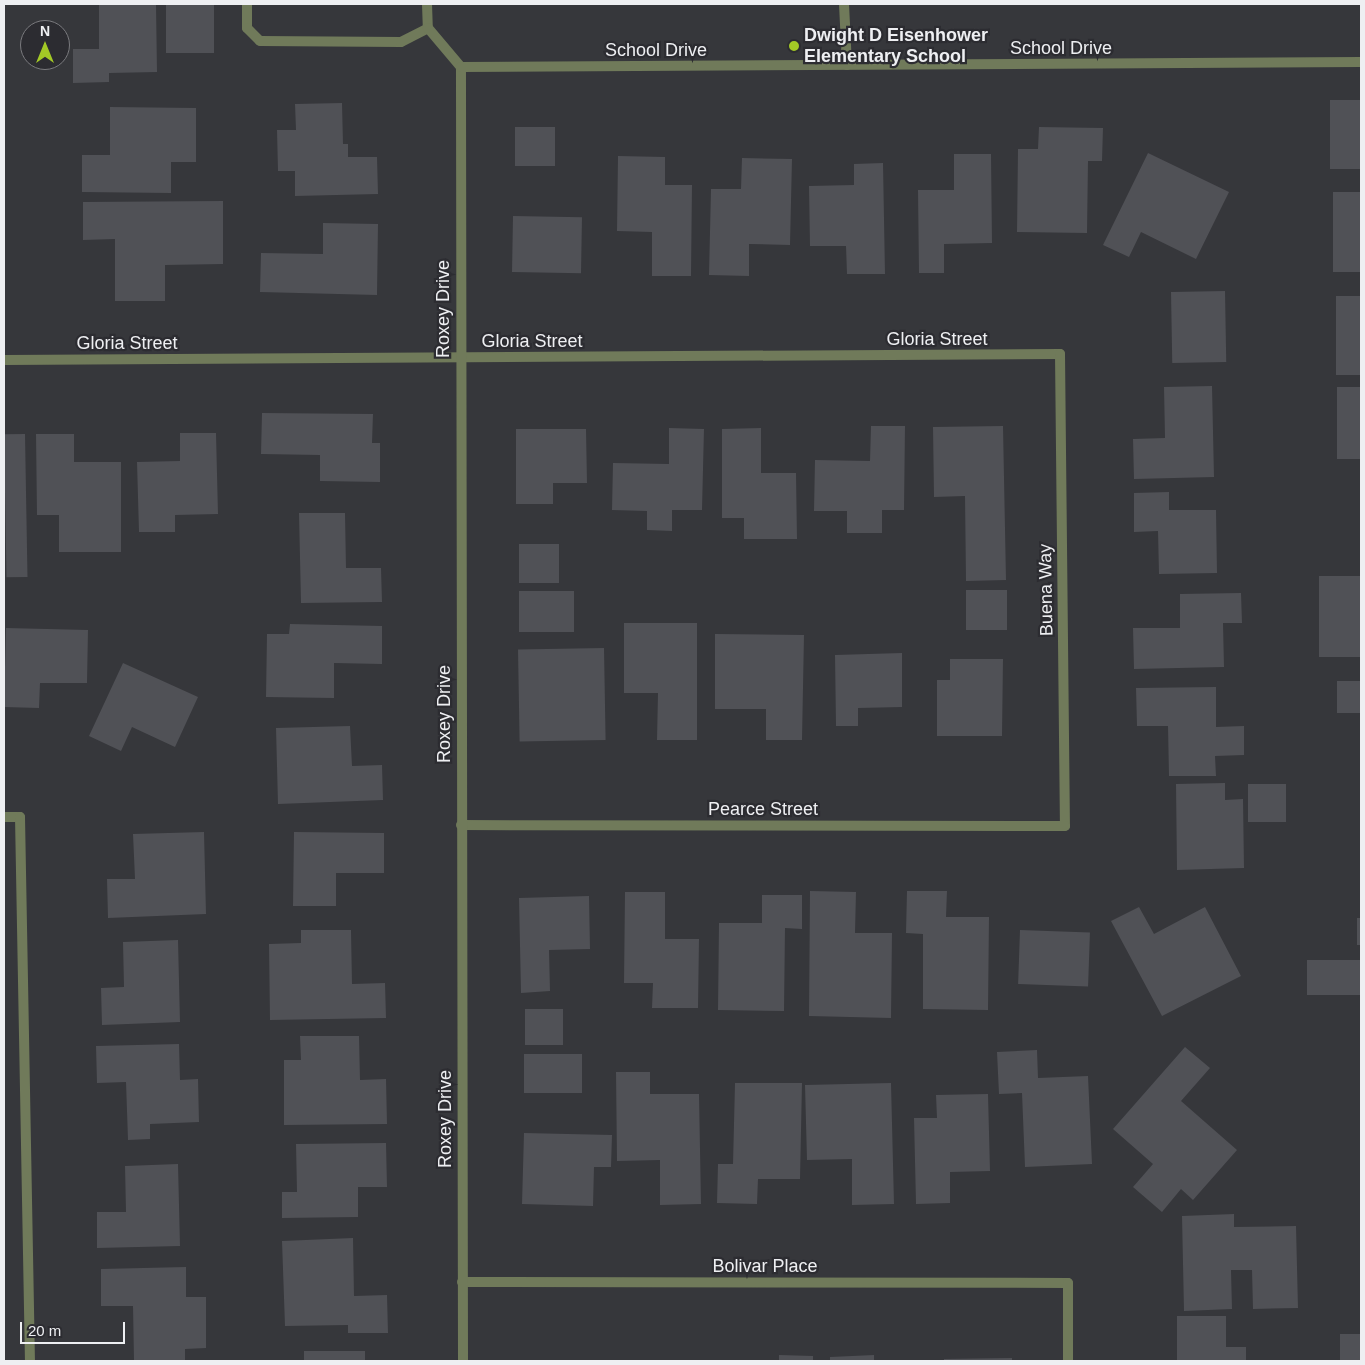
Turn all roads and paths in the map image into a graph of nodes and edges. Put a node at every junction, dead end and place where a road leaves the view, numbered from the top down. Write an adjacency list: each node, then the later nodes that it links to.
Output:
1 (247, 4): 4 (street)
2 (427, 4): 4 (street)
3 (844, 4): 6 (street)
4 (428, 28): 7 (street)
5 (1361, 62): 6 (street, School Drive)
6 (847, 65): 7 (street, School Drive)
7 (461, 68): 9 (street, Roxey Drive)
8 (1060, 354): 9 (street, Gloria Street); 13 (street, Buena Way)
9 (459, 358): 10 (street, Gloria Street); 12 (street, Roxey Drive)
10 (4, 360)
11 (4, 817): 15 (street)
12 (461, 825): 13 (street, Pearce Street); 14 (street, Roxey Drive)
13 (1065, 826)
14 (462, 1282): 16 (street, Roxey Drive); 17 (street, Bolivar Place)
15 (30, 1361)
16 (463, 1361)
17 (1068, 1361)

